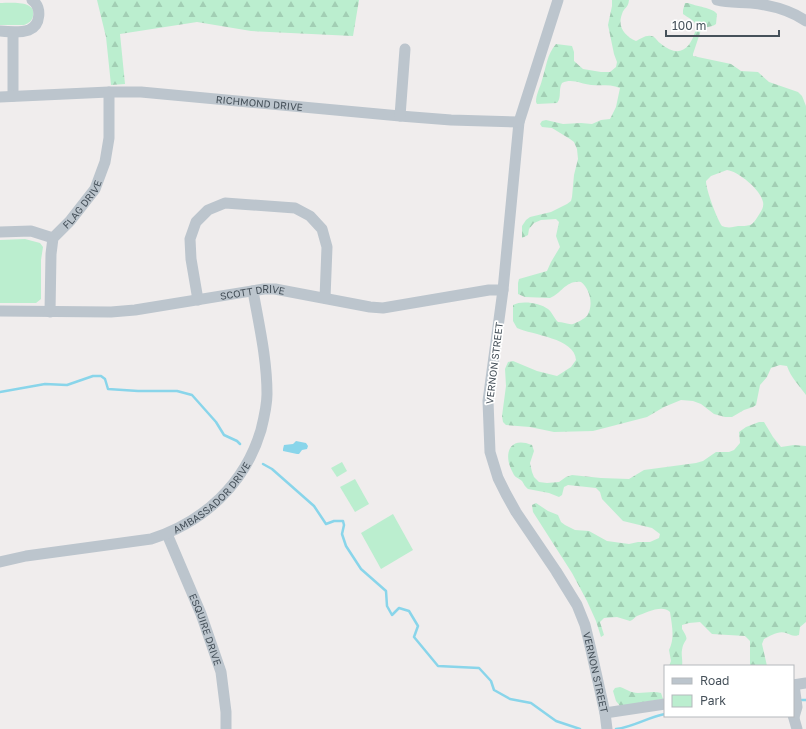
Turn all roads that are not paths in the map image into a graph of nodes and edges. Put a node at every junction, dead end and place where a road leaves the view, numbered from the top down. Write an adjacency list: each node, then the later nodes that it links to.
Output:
1 (32, 0): 6 (street)
2 (558, 0): 12 (street, VERNON STREET)
3 (716, 0): 4 (street)
4 (806, 21)
5 (0, 31): 6 (street)
6 (12, 32): 9 (street)
7 (406, 49): 11 (street)
8 (109, 92): 9 (street, RICHMOND DRIVE); 11 (street, RICHMOND DRIVE); 14 (street, FLAG DRIVE)
9 (13, 96): 10 (street, RICHMOND DRIVE)
10 (0, 97)
11 (400, 116): 12 (street, RICHMOND DRIVE)
12 (519, 122): 15 (street, VERNON STREET)
13 (0, 232): 14 (street)
14 (53, 238): 20 (street)
15 (503, 290): 17 (street, SCOTT DRIVE); 27 (street, VERNON STREET)
16 (253, 291): 17 (street, SCOTT DRIVE); 18 (street, SCOTT DRIVE); 21 (street, AMBASSADOR DRIVE)
17 (325, 298): 18 (street)
18 (198, 300): 20 (street, SCOTT DRIVE)
19 (0, 311): 20 (street, SCOTT DRIVE)
20 (50, 312)
21 (167, 534): 22 (street, AMBASSADOR DRIVE); 29 (street, ESQUIRE DRIVE)
22 (0, 562)
23 (806, 683): 24 (street)
24 (794, 685): 26 (street)
25 (664, 704): 27 (street)
26 (795, 709): 30 (street)
27 (605, 713): 28 (street, VERNON STREET)
28 (607, 727)
29 (226, 729)
30 (797, 729)

